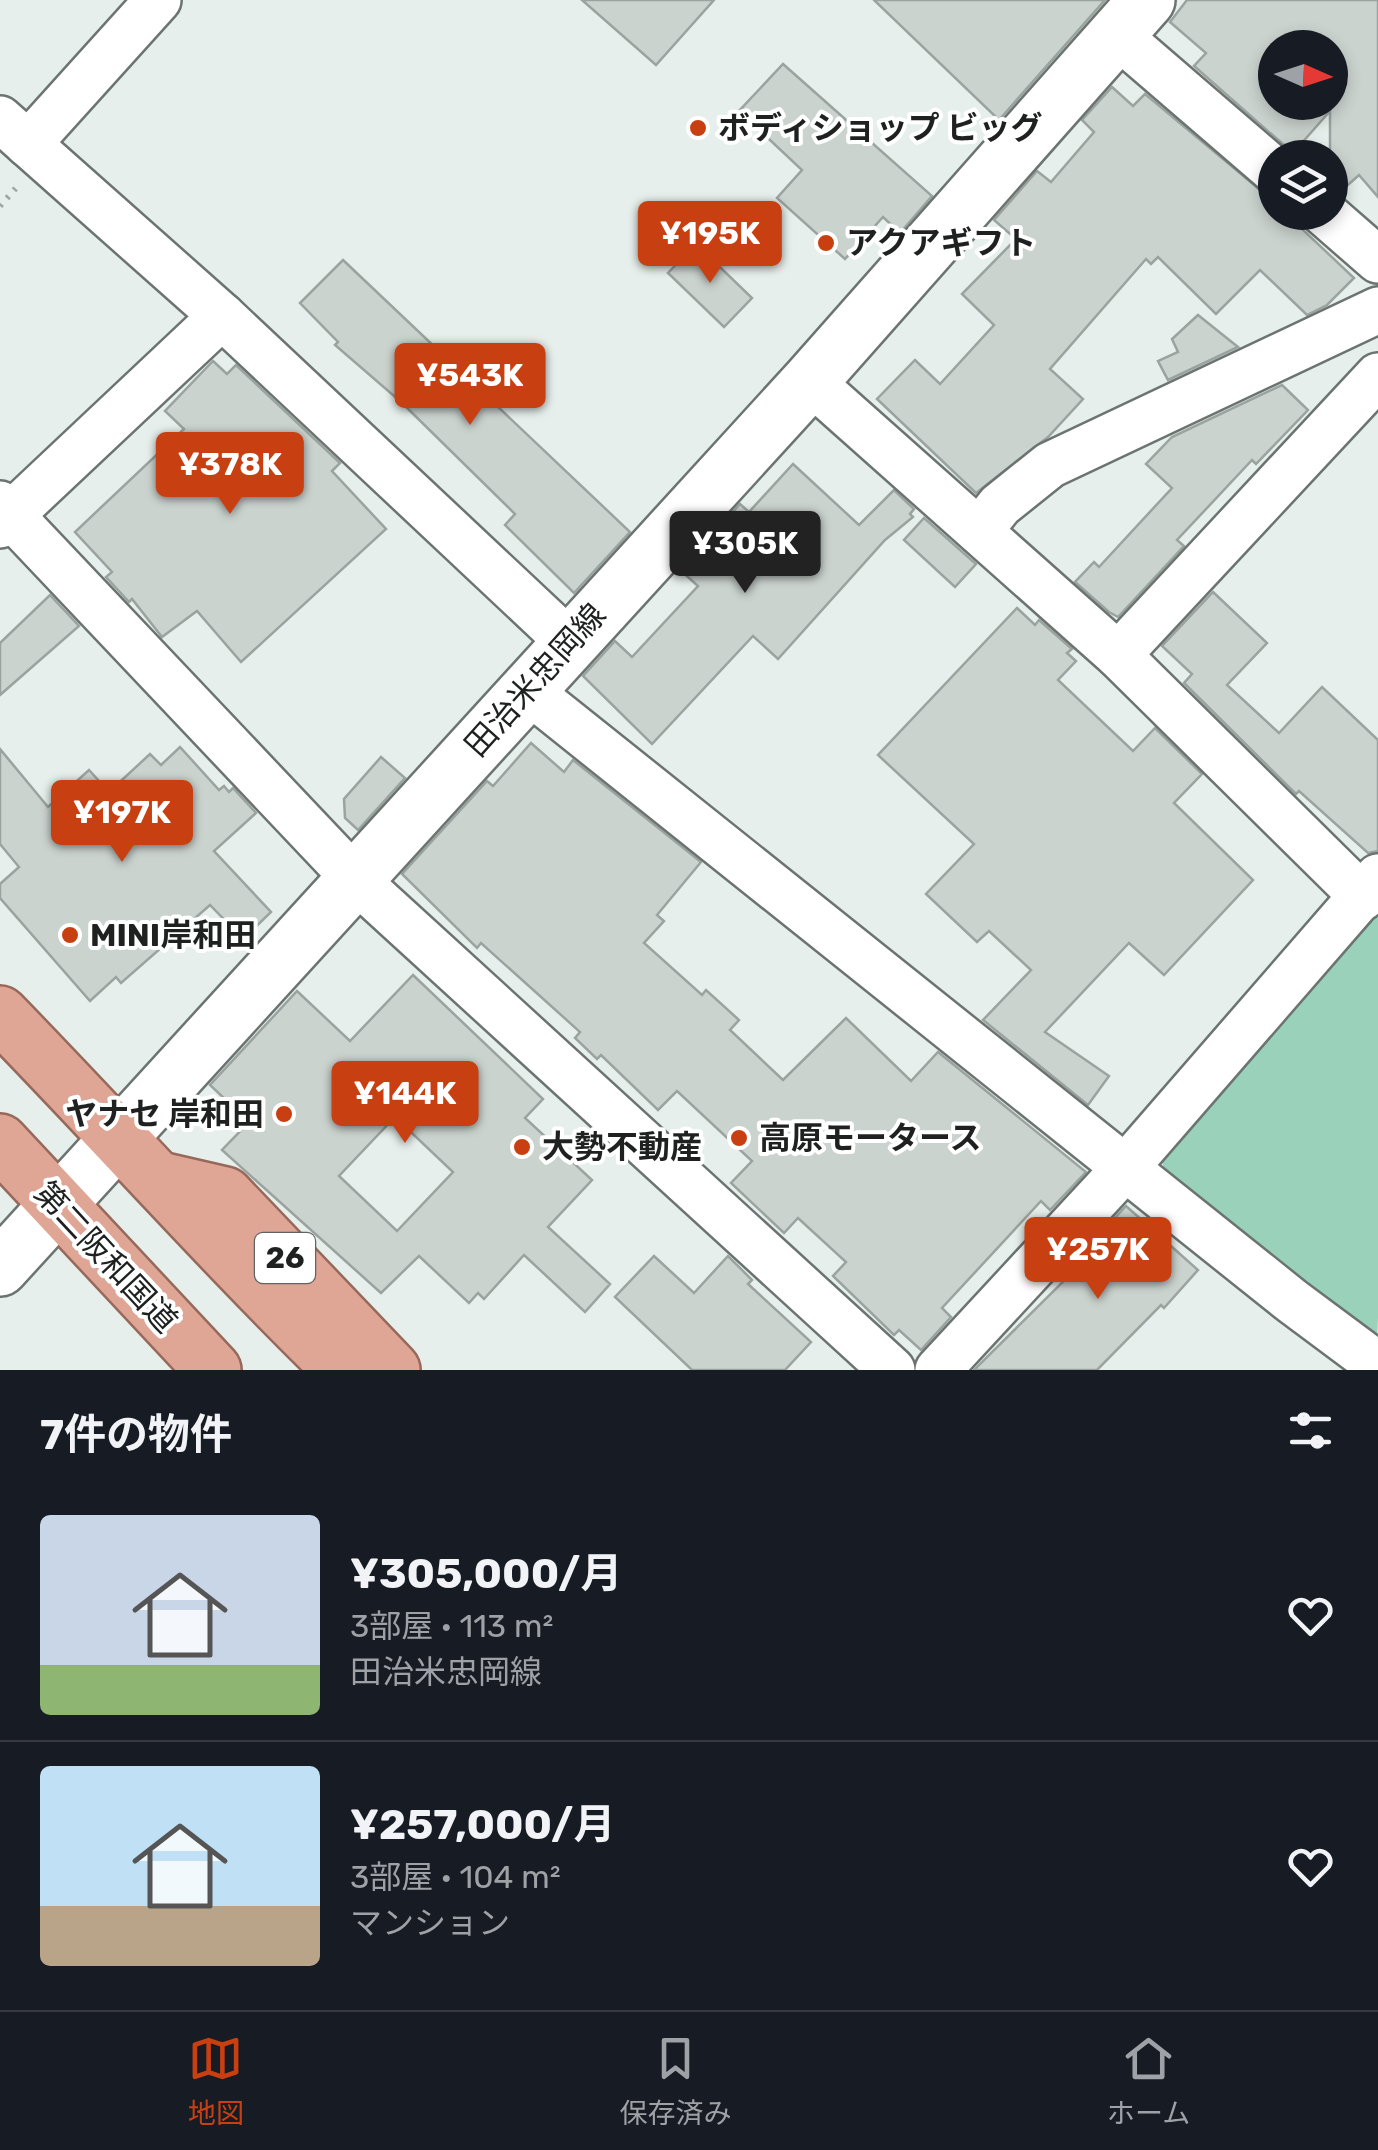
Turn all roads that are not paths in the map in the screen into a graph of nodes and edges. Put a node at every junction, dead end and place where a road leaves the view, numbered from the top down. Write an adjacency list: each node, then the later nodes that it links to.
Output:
1 (158, 0): 3 (street)
2 (1132, 17): 4 (street); 10 (main road, 田治米忠岡線)
3 (14, 131): 8 (street)
4 (1258, 153)
5 (1344, 230): 6 (street)
6 (1378, 260)
7 (1378, 310): 12 (street)
8 (222, 316): 11 (street); 13 (street)
9 (1378, 376): 14 (street)
10 (810, 382): 12 (street); 13 (main road, 田治米忠岡線)
11 (4, 515): 16 (street)
12 (979, 532): 14 (street)
13 (569, 642): 15 (main road, 田治米忠岡線)
14 (1118, 655): 17 (street)
15 (526, 689): 16 (main road, 田治米忠岡線); 21 (street)
16 (357, 881): 19 (main road, 田治米忠岡線); 29 (street)
17 (1370, 887): 21 (street)
18 (0, 1014): 19 (highway, 26)
19 (122, 1138): 22 (highway, 26); 23 (main road, 田治米忠岡線)
20 (0, 1142): 23 (highway, 第二阪和国道)
21 (1126, 1166): 25 (street); 30 (street)
22 (160, 1180): 27 (highway, 26); 28 (highway, 26)
23 (58, 1206): 24 (main road, 田治米忠岡線); 26 (highway, 第二阪和国道)
24 (0, 1268)
25 (1378, 1365)
26 (195, 1367)
27 (342, 1370)
28 (392, 1370)
29 (892, 1370)
30 (938, 1370)

